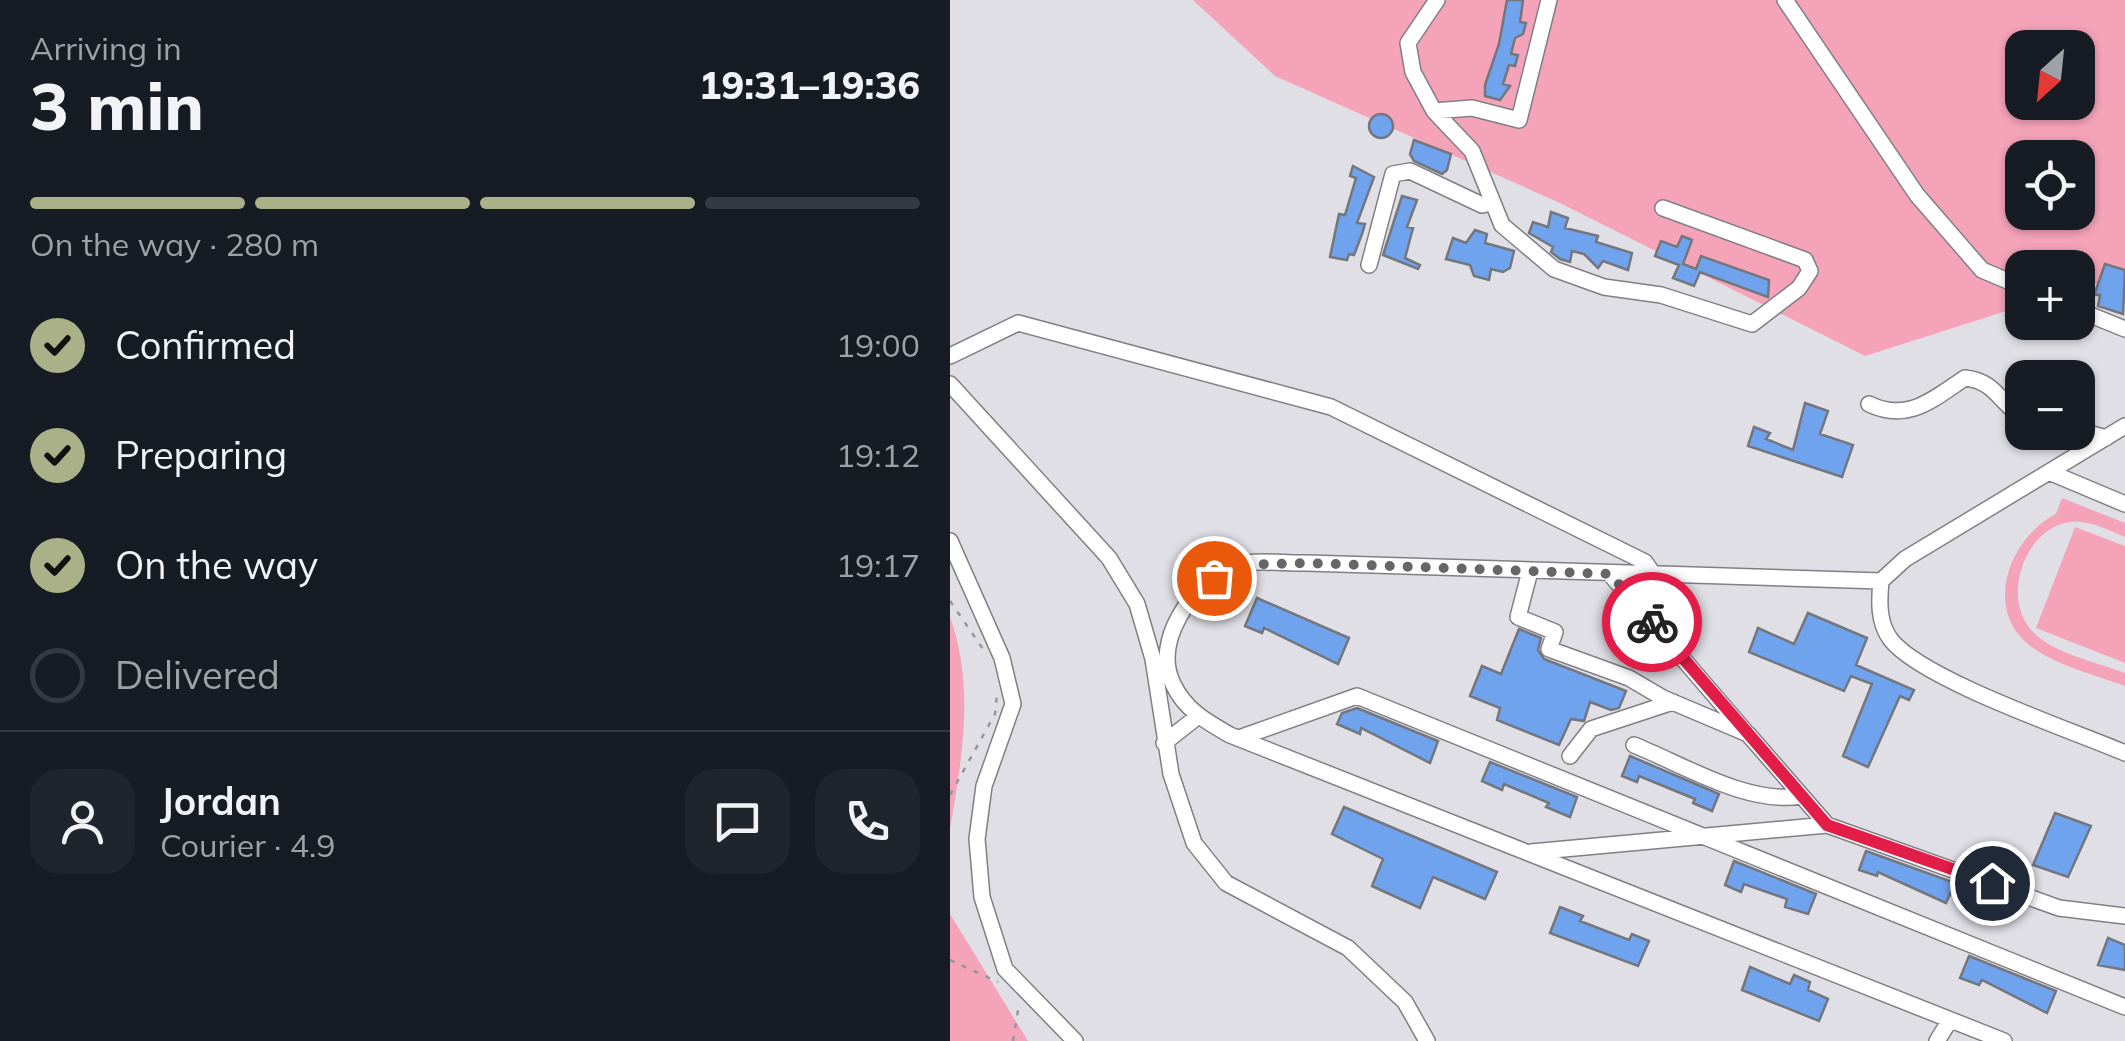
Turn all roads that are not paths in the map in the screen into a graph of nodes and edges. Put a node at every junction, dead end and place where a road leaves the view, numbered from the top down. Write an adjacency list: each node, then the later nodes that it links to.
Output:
1 (1438, 0): 4 (street)
2 (1549, 0): 4 (street)
3 (1785, 0): 8 (street)
4 (1434, 111): 5 (street)
5 (1492, 203): 6 (street); 7 (street)
6 (1663, 208)
7 (1369, 265)
8 (2005, 280)
9 (2095, 317): 10 (street)
10 (2125, 329)
11 (950, 356): 23 (street)
12 (950, 384): 29 (street)
13 (2005, 399): 14 (street)
14 (1869, 404)
15 (2125, 426): 17 (street)
16 (2095, 435): 17 (street)
17 (2106, 438): 18 (street)
18 (2049, 472): 19 (street); 24 (street)
19 (2125, 504)
20 (950, 541): 40 (street)
21 (1530, 571): 22 (street); 25 (street); 26 (street)
22 (1610, 574): 23 (street); 27 (street)
23 (1654, 575): 24 (street)
24 (1881, 581): 31 (street)
25 (1673, 702): 27 (street); 32 (street)
26 (1197, 717): 28 (street); 29 (street)
27 (1748, 734): 33 (street)
28 (1239, 738): 35 (street); 36 (street)
29 (1164, 743): 41 (street)
30 (1634, 745): 33 (street)
31 (2125, 753)
32 (1570, 756)
33 (1802, 796): 34 (street)
34 (1827, 825): 35 (street); 37 (street)
35 (1699, 835): 36 (street); 38 (street)
36 (1527, 852): 39 (street)
37 (2125, 916)
38 (2125, 1006)
39 (1950, 1020): 42 (street); 43 (street)
40 (1075, 1041)
41 (1427, 1041)
42 (1938, 1041)
43 (2004, 1041)

